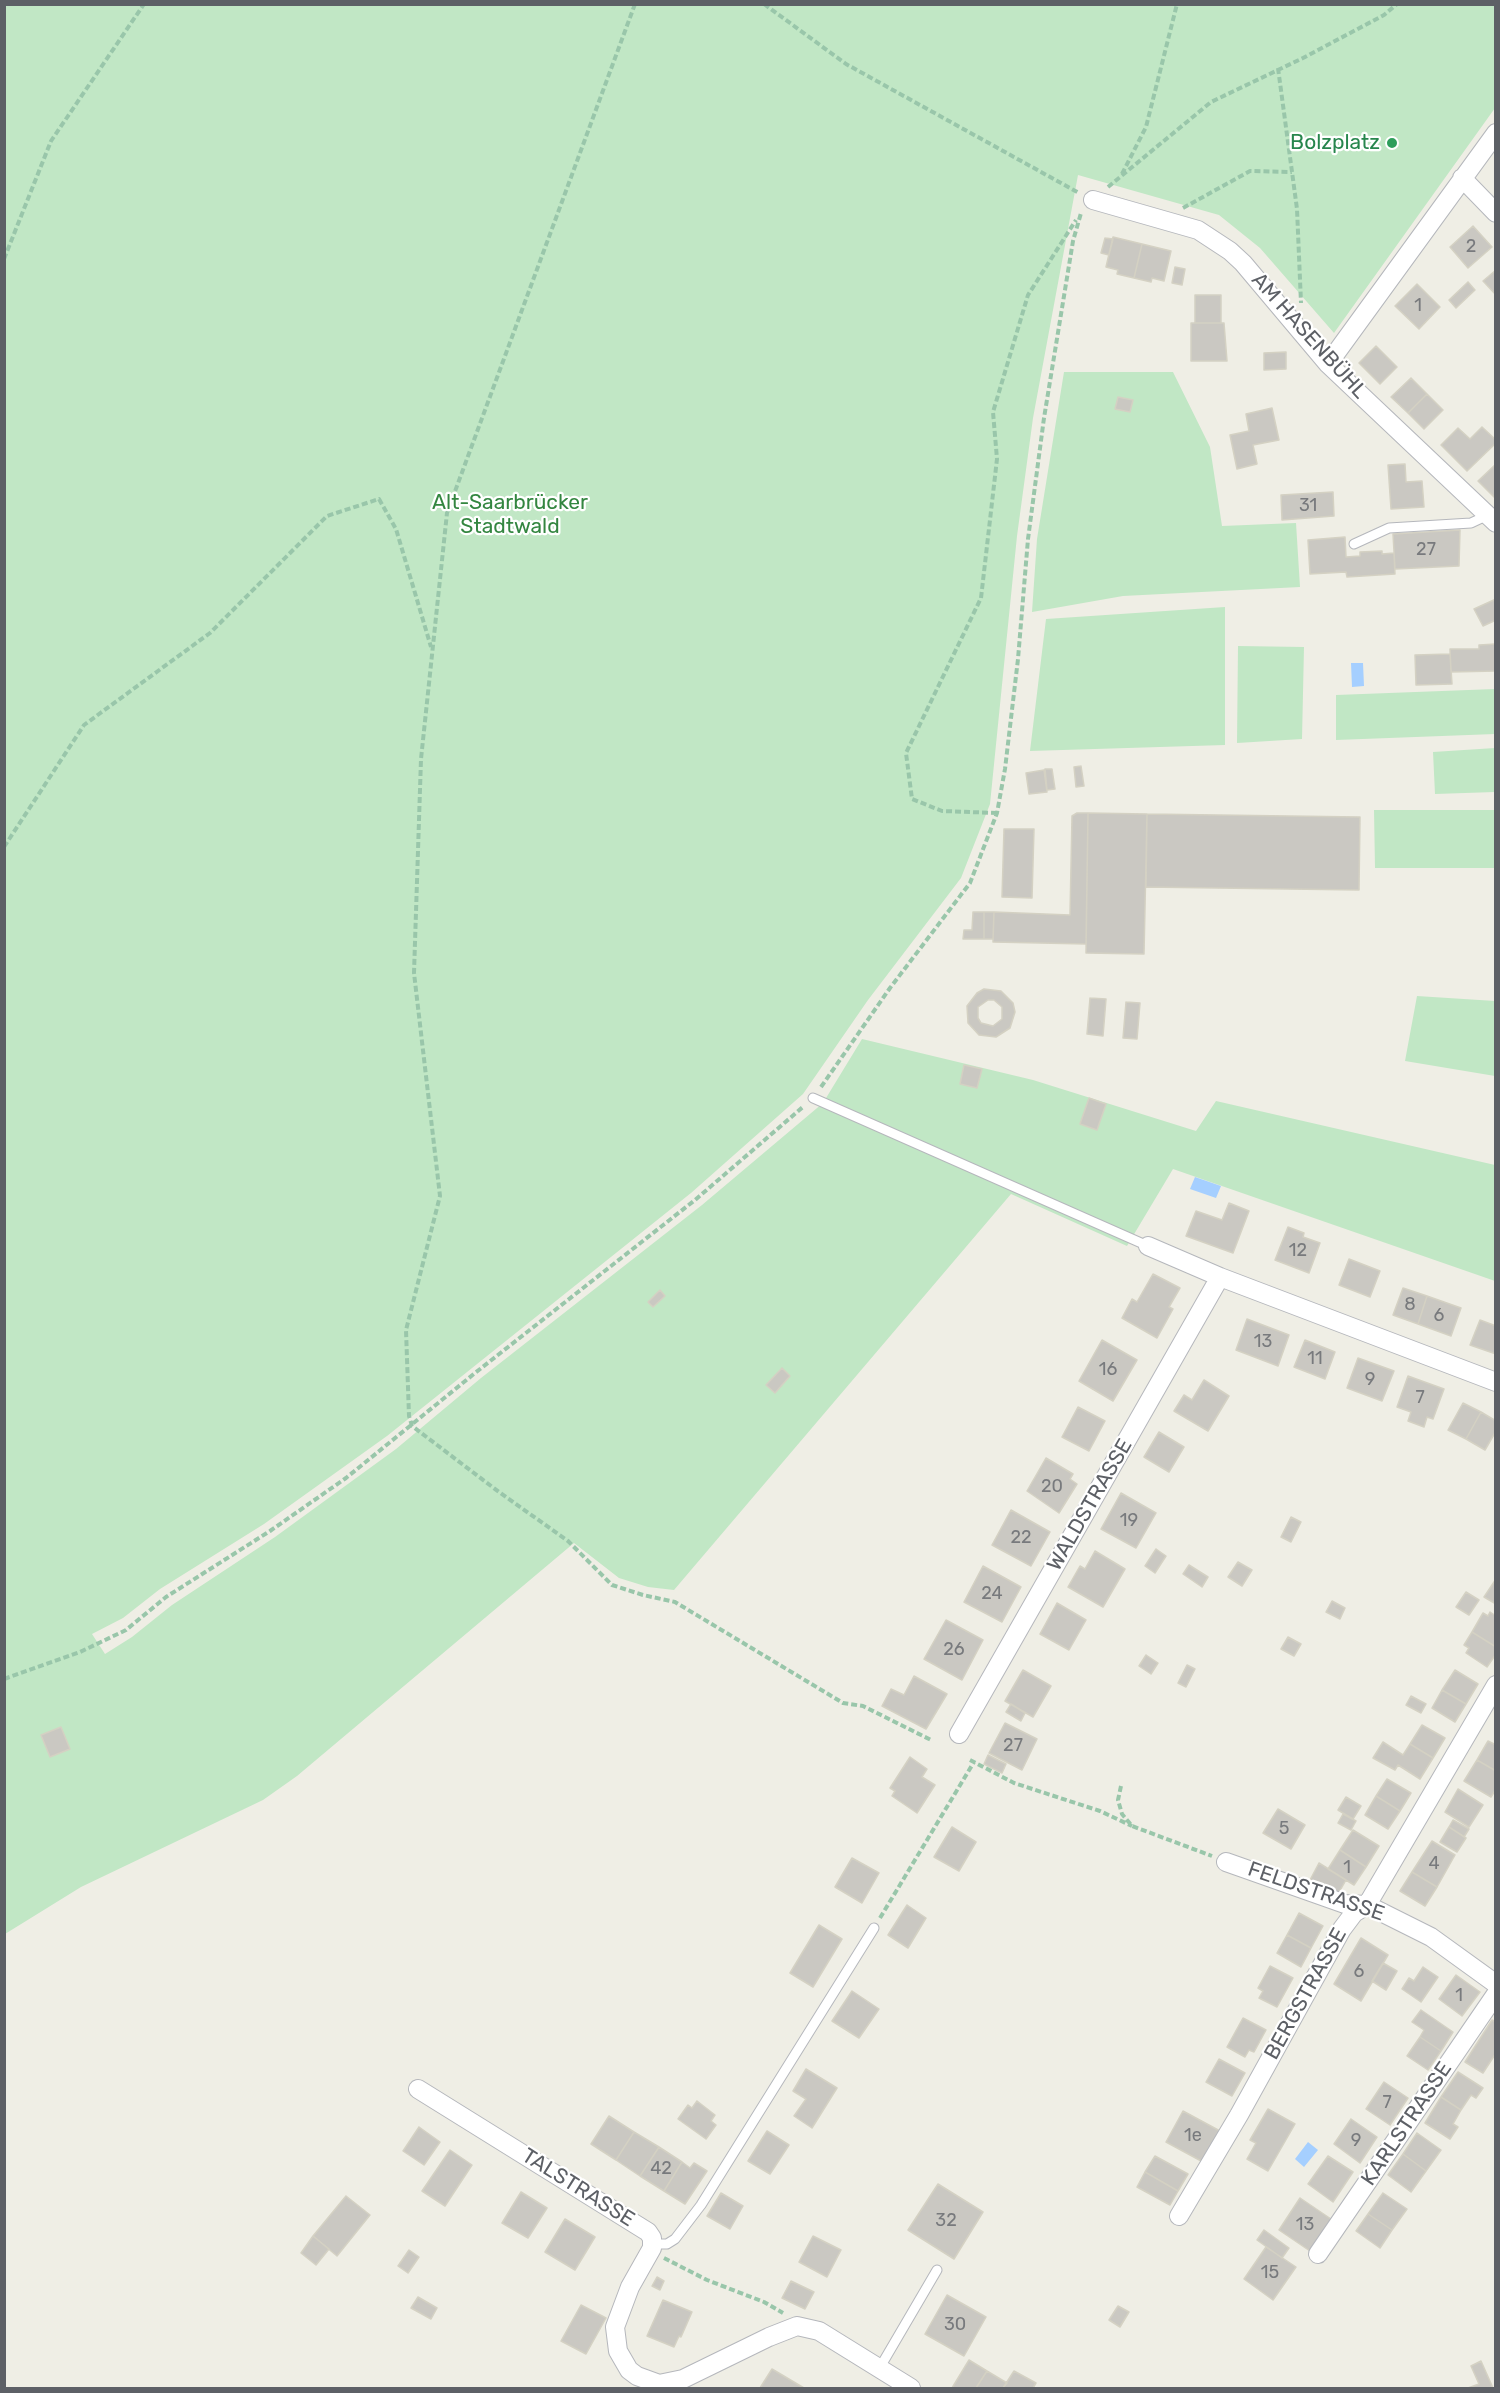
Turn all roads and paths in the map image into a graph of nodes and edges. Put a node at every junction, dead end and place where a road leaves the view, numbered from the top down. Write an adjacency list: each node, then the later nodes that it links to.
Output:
1 (144, 4): 15 (path)
2 (635, 4): 20 (path)
3 (764, 4): 11 (path)
4 (1177, 4): 9 (path)
5 (1397, 4): 6 (path)
6 (1278, 68): 8 (path); 9 (path)
7 (1496, 132): 10 (street)
8 (1292, 172): 14 (path); 16 (path)
9 (1120, 176): 11 (path)
10 (1462, 178): 12 (street); 17 (street)
11 (1093, 200): 13 (path); 14 (street, AM HASENBÜHL)
12 (1496, 213)
13 (1080, 214): 21 (path); 21 (path)
14 (1161, 219): 16 (street, AM HASENBÜHL)
15 (4, 259)
16 (1302, 333): 17 (street, AM HASENBÜHL)
17 (1328, 364): 18 (street, AM HASENBÜHL)
18 (1492, 519): 19 (lane)
19 (1354, 544)
20 (433, 651): 22 (path); 27 (path)
21 (997, 813): 23 (path)
22 (4, 847)
23 (813, 1098): 24 (lane); 27 (path)
24 (1148, 1246): 25 (street)
25 (1220, 1277): 26 (street); 30 (street, WALDSTRASSE)
26 (1496, 1382)
27 (412, 1426): 28 (path); 31 (path)
28 (4, 1679)
29 (1496, 1685): 35 (street, BERGSTRASSE)
30 (959, 1734)
31 (931, 1740)
32 (1121, 1786): 33 (path)
33 (1132, 1826): 34 (path); 36 (path)
34 (1226, 1862): 35 (street, FELDSTRASSE)
35 (1367, 1905): 37 (street, FELDSTRASSE); 40 (street, BERGSTRASSE)
36 (874, 1928): 41 (lane)
37 (1496, 1984)
38 (1496, 1994): 42 (street, KARLSTRASSE)
39 (418, 2089): 41 (street, TALSTRASSE)
40 (1179, 2216)
41 (653, 2244): 45 (street, TALSTRASSE)
42 (1318, 2254)
43 (670, 2262): 45 (path)
44 (937, 2270): 46 (lane)
45 (796, 2326): 46 (street)
46 (879, 2369): 47 (street)
47 (910, 2388)

